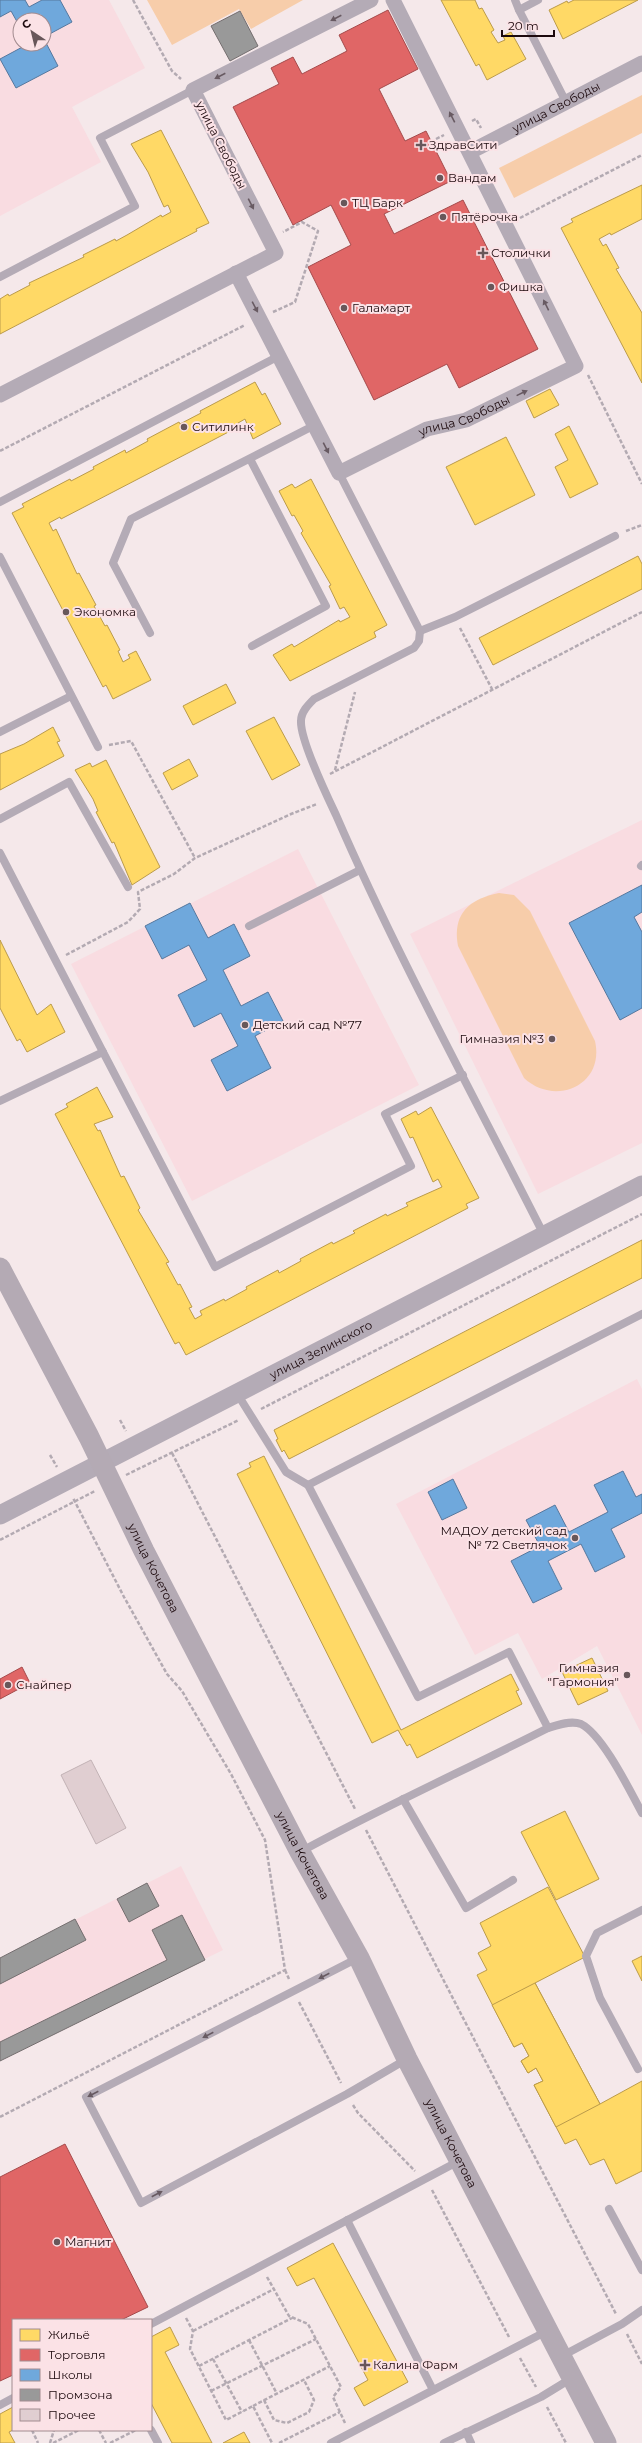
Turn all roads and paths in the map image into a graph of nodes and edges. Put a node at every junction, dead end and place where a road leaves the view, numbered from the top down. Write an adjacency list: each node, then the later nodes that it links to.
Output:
1 (133, 0): 8 (path)
2 (371, 0): 8 (street, улица Свободы, one-way to 8)
3 (392, 0): 10 (street, one-way to 3)
4 (515, 0): 6 (lane)
5 (538, 0): 6 (lane)
6 (520, 10): 9 (lane)
7 (642, 64): 9 (street, улица Свободы)
8 (193, 90): 13 (street, улица Свободы, one-way to 13); 15 (lane)
9 (566, 102): 10 (street, улица Свободы)
10 (470, 152): 12 (street)
11 (642, 155): 12 (path)
12 (506, 225): 18 (street, one-way to 12)
13 (269, 239): 14 (street, улица Свободы); 16 (path)
14 (236, 273): 16 (street, one-way to 16); 19 (street, улица Свободы)
15 (0, 277)
16 (260, 318): 17 (street); 21 (path)
17 (279, 356): 20 (street); 25 (lane)
18 (576, 366): 23 (street, улица Свободы, one-way to 18); 24 (path)
19 (0, 395)
20 (315, 425): 22 (lane); 23 (street, one-way to 23)
21 (0, 451)
22 (250, 459): 32 (lane); 33 (lane)
23 (339, 473): 31 (lane)
24 (642, 484)
25 (0, 502)
26 (642, 525): 27 (path)
27 (615, 536): 30 (lane)
28 (0, 558): 36 (lane)
29 (642, 612): 35 (path)
30 (455, 618): 31 (lane); 35 (path)
31 (420, 631): 34 (lane)
32 (150, 633)
33 (252, 646)
34 (359, 676): 39 (path); 40 (lane)
35 (492, 689): 39 (path)
36 (71, 696): 37 (lane); 38 (lane)
37 (0, 732)
38 (98, 747): 44 (path)
39 (335, 771): 40 (path)
40 (320, 780): 41 (lane)
41 (329, 800): 44 (path); 45 (lane)
42 (0, 819): 46 (lane)
43 (0, 853): 48 (lane)
44 (195, 858): 48 (path)
45 (360, 870): 47 (lane); 50 (lane)
46 (128, 888)
47 (249, 926)
48 (56, 960): 49 (lane)
49 (103, 1052): 50 (lane); 51 (lane)
50 (463, 1075): 54 (lane)
51 (0, 1102)
52 (642, 1185): 54 (street, улица Зелинского)
53 (642, 1214): 58 (path)
54 (545, 1236): 57 (street, улица Зелинского)
55 (0, 1268): 61 (main road, улица Кочетова)
56 (642, 1314): 64 (lane)
57 (238, 1395): 58 (lane); 61 (street, улица Зелинского)
58 (250, 1414): 59 (path); 64 (lane)
59 (172, 1453): 63 (path); 71 (path)
60 (50, 1455): 62 (path)
61 (102, 1463): 62 (street, улица Зелинского); 63 (main road, улица Кочетова)
62 (65, 1482): 65 (path); 66 (street, улица Зелинского)
63 (112, 1483): 65 (path); 72 (main road, улица Кочетова)
64 (308, 1485): 68 (lane)
65 (75, 1502): 67 (path); 76 (path)
66 (0, 1516)
67 (0, 1540)
68 (548, 1728): 69 (lane); 70 (lane)
69 (403, 1799): 71 (lane); 73 (lane)
70 (642, 1813)
71 (361, 1819): 72 (lane); 93 (path)
72 (300, 1852): 75 (main road, улица Кочетова)
73 (513, 1880)
74 (642, 1910): 79 (lane)
75 (359, 1958): 77 (lane, one-way to 77); 78 (main road, улица Кочетова)
76 (285, 1970): 77 (path); 81 (path)
77 (294, 1991): 80 (path); 80 (lane, one-way to 80)
78 (407, 2059): 80 (lane); 82 (main road, улица Кочетова)
79 (638, 2069)
80 (347, 2094): 83 (path)
81 (0, 2118)
82 (459, 2161): 83 (lane); 95 (main road, улица Кочетова)
83 (423, 2180): 85 (lane); 98 (path)
84 (609, 2209): 87 (lane)
85 (347, 2220): 86 (lane); 108 (lane)
86 (261, 2266): 88 (path); 89 (lane)
87 (642, 2270)
88 (274, 2289): 91 (path); 94 (path)
89 (181, 2309): 92 (lane); 94 (path)
90 (642, 2310): 93 (lane)
91 (293, 2318): 96 (path); 97 (path)
92 (152, 2324)
93 (622, 2324): 99 (lane); 101 (path)
94 (193, 2331): 102 (path)
95 (548, 2331): 98 (lane); 99 (main road, улица Кочетова)
96 (316, 2339): 103 (path); 104 (path)
97 (249, 2340): 100 (path); 103 (path)
98 (514, 2348): 108 (lane); 111 (path)
99 (561, 2356): 105 (main road, улица Кочетова)
100 (213, 2359): 102 (path); 107 (path)
101 (642, 2364)
102 (199, 2366): 109 (path)
103 (262, 2366): 107 (path); 110 (path)
104 (330, 2366): 106 (path); 117 (path)
105 (572, 2378): 111 (lane); 138 (main road, улица Кочетова)
106 (304, 2380): 110 (path); 113 (path)
107 (226, 2383): 109 (path); 116 (path)
108 (433, 2390): 125 (lane)
109 (211, 2391): 116 (path)
110 (277, 2394): 113 (path)
111 (541, 2397): 124 (lane); 137 (path)
112 (12, 2399): 114 (lane)
113 (264, 2400): 115 (path)
114 (0, 2405)
115 (253, 2406): 116 (path); 132 (path)
116 (242, 2412)
117 (340, 2412): 125 (path); 133 (path)
118 (32, 2431): 126 (path)
119 (54, 2431): 127 (path)
120 (77, 2431): 128 (path)
121 (100, 2431): 129 (path)
122 (134, 2431): 130 (path)
123 (152, 2431): 131 (lane)
124 (466, 2432): 135 (lane); 136 (lane)
125 (350, 2433): 134 (lane)
126 (38, 2443)
127 (50, 2443)
128 (53, 2443)
129 (106, 2443)
130 (110, 2443)
131 (158, 2443)
132 (272, 2443)
133 (279, 2443)
134 (331, 2443)
135 (444, 2443)
136 (471, 2443)
137 (566, 2443)
138 (606, 2443)

